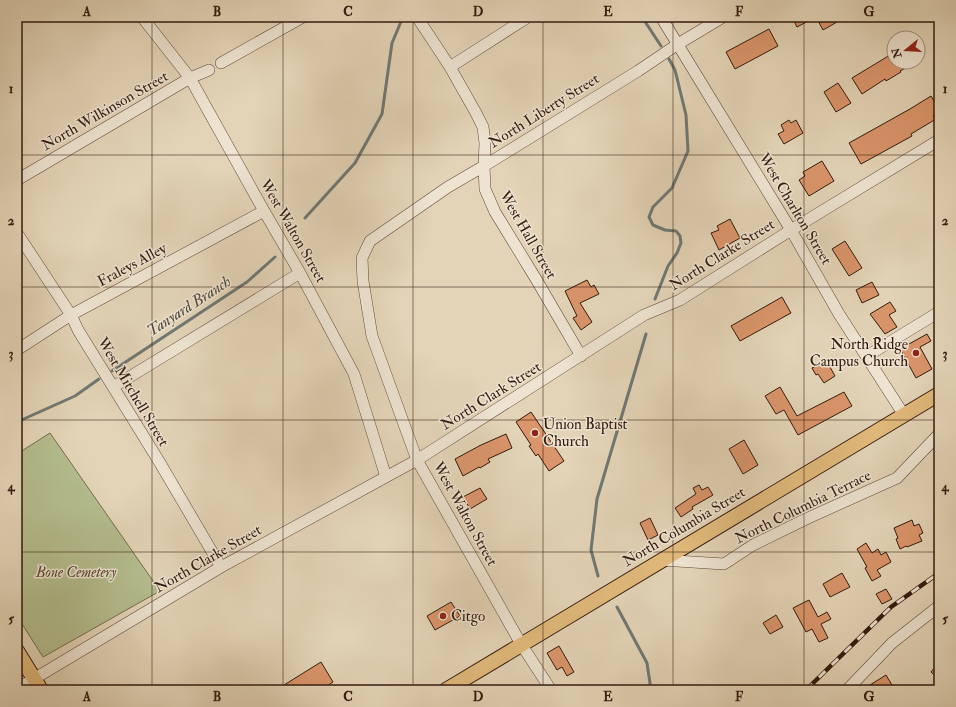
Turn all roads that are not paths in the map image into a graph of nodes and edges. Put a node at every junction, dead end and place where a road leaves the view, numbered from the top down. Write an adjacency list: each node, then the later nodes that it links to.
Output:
1 (142, 17): 11 (street, West Walton Street)
2 (303, 17): 8 (street)
3 (417, 17): 9 (street, West Hall Street)
4 (528, 17): 9 (street)
5 (661, 17): 7 (street, West Charlton Street)
6 (723, 17): 7 (street, North Liberty Street)
7 (678, 44): 13 (street, North Liberty Street); 16 (street, West Charlton Street)
8 (221, 63)
9 (450, 67): 13 (street, West Hall Street)
10 (209, 70): 11 (street, North Wilkinson Street)
11 (190, 78): 14 (street, North Wilkinson Street); 15 (street, West Walton Street)
12 (939, 140): 16 (street, North Clarke Street)
13 (484, 166): 17 (street, North Liberty Street); 23 (street, West Hall Street)
14 (17, 180)
15 (264, 211): 19 (street, West Walton Street); 21 (street, Fraleys Alley)
16 (791, 230): 23 (street, North Clarke Street); 24 (street, West Charlton Street)
17 (382, 232): 29 (street, West Walton Street)
18 (17, 234): 21 (street, West Mitchell Street)
19 (300, 272): 25 (street); 30 (street, West Walton Street)
20 (939, 312): 24 (street)
21 (71, 315): 22 (street, Fraleys Alley); 25 (street, West Mitchell Street)
22 (17, 350)
23 (581, 356): 29 (street, North Clark Street)
24 (867, 356): 27 (street, West Charlton Street)
25 (113, 387): 32 (street, West Mitchell Street)
26 (939, 394): 27 (main road, North Columbia Street)
27 (904, 415): 31 (main road, North Columbia Street)
28 (939, 434): 31 (street, North Columbia Terrace)
29 (417, 460): 30 (street, North Clarke Street); 34 (street, West Walton Street)
30 (386, 477): 32 (street, North Clarke Street)
31 (662, 560): 34 (main road, North Columbia Street)
32 (221, 567): 36 (street, North Clarke Street)
33 (939, 606): 40 (street)
34 (521, 644): 38 (main road, North Columbia Street); 39 (street, West Walton Street)
35 (17, 651): 36 (main road)
36 (37, 684): 37 (street, North Clarke Street)
37 (17, 689)
38 (446, 690)
39 (551, 690)
40 (847, 690)

